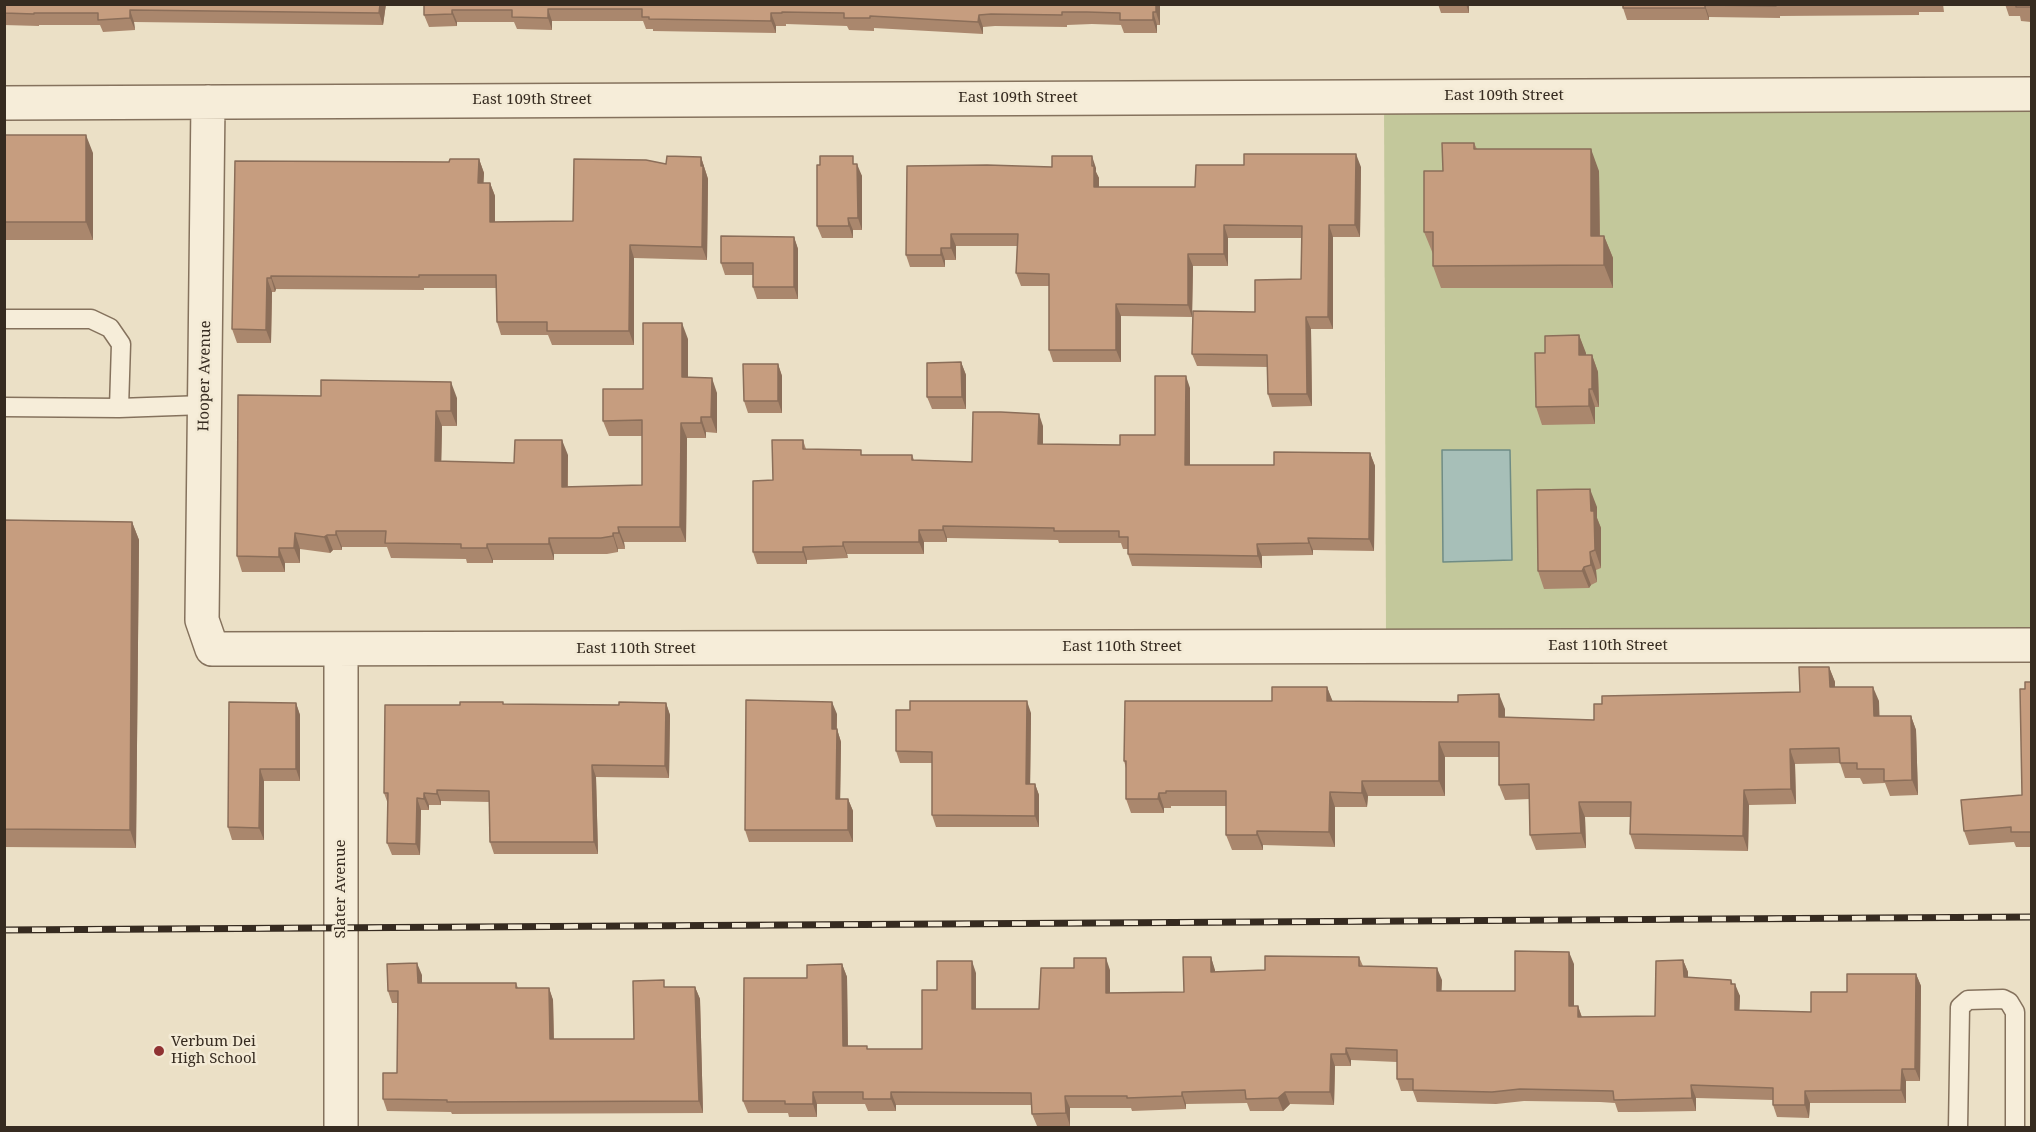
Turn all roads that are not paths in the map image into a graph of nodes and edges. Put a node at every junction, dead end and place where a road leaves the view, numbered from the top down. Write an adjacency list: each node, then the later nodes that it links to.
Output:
1 (2031, 94): 2 (street, East 109th Street)
2 (208, 102): 3 (street, East 109th Street); 5 (street, Hooper Avenue)
3 (4, 103)
4 (4, 319): 7 (lane)
5 (204, 405): 7 (lane); 9 (street, Hooper Avenue)
6 (4, 407): 7 (lane)
7 (119, 408)
8 (2031, 645): 10 (street, East 110th Street)
9 (212, 649): 10 (street, East 110th Street)
10 (341, 650): 11 (street, Slater Avenue)
11 (341, 1128)
12 (1958, 1128): 13 (lane)
13 (2015, 1128)

